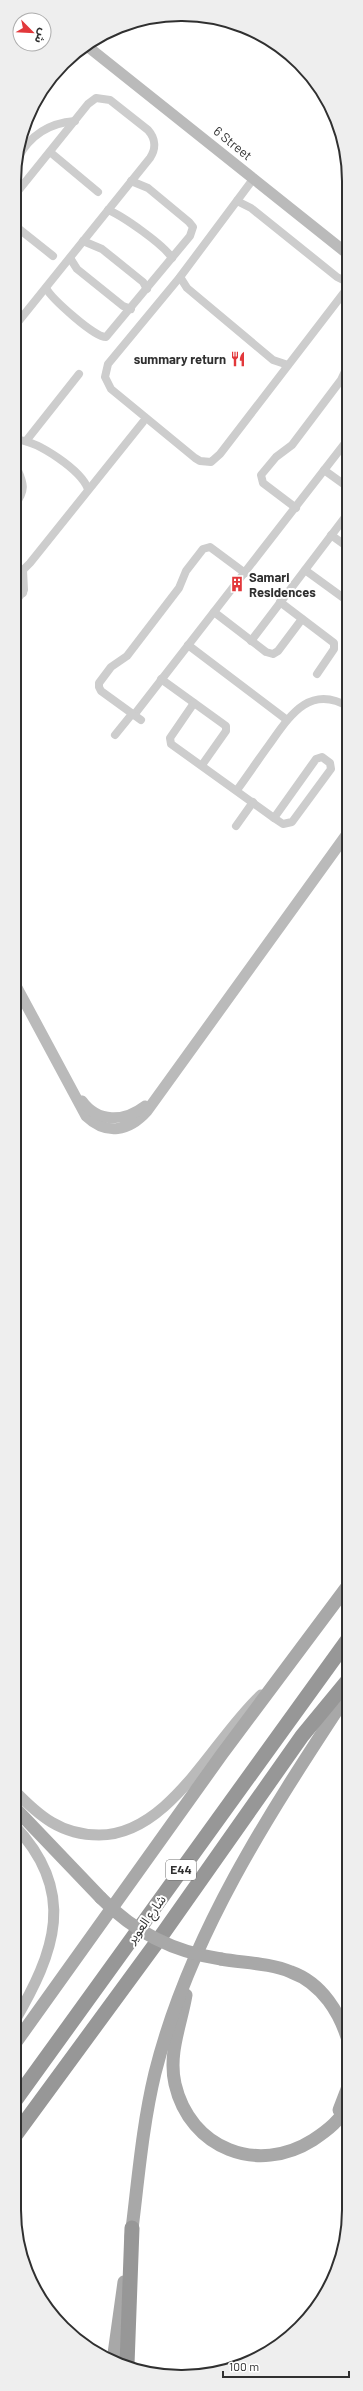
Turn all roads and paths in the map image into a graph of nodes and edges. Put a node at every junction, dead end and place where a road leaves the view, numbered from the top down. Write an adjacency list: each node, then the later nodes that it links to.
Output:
1 (91, 49): 5 (street, 6 Street)
2 (76, 121): 3 (street); 4 (street); 6 (street)
3 (24, 149)
4 (50, 152): 7 (street); 8 (street)
5 (254, 178): 9 (street); 13 (street, 6 Street)
6 (131, 181): 10 (street); 16 (street)
7 (21, 187)
8 (98, 192)
9 (237, 201): 17 (street); 18 (street)
10 (108, 210): 12 (street); 16 (street)
11 (21, 231): 14 (street)
12 (83, 241): 15 (street); 20 (street)
13 (342, 249)
14 (52, 256)
15 (70, 258): 19 (street); 22 (street)
16 (172, 258): 20 (street)
17 (180, 277): 24 (street); 24 (street)
18 (342, 280)
19 (46, 288): 22 (street); 23 (street)
20 (147, 289): 22 (street)
21 (342, 295): 24 (street)
22 (131, 309)
23 (21, 318)
24 (288, 365)
25 (79, 374): 29 (street)
26 (342, 378): 37 (street)
27 (142, 422): 35 (street)
28 (21, 438): 29 (street)
29 (23, 441): 30 (street); 35 (street)
30 (21, 444)
31 (342, 447): 32 (street)
32 (324, 470): 34 (street); 37 (street)
33 (21, 480): 36 (street)
34 (342, 483)
35 (88, 489): 41 (street)
36 (21, 496)
37 (296, 508): 43 (street)
38 (342, 521): 39 (street)
39 (331, 535): 40 (street); 42 (street)
40 (342, 543)
41 (21, 568)
42 (305, 570): 47 (street); 48 (street)
43 (245, 573): 49 (street); 57 (street)
44 (21, 576): 45 (street)
45 (23, 593): 46 (street)
46 (21, 595)
47 (342, 597)
48 (280, 602): 50 (street); 51 (street)
49 (214, 612): 51 (street); 52 (street)
50 (302, 619): 51 (street); 53 (street)
51 (251, 641)
52 (188, 646): 54 (street); 59 (street)
53 (317, 674)
54 (161, 680): 55 (street); 57 (street)
55 (194, 703): 61 (street); 61 (street)
56 (342, 704): 59 (street)
57 (133, 715): 58 (street); 60 (street)
58 (141, 720)
59 (287, 720): 62 (street)
60 (115, 735)
61 (202, 766): 62 (street)
62 (237, 790): 63 (street)
63 (253, 802): 64 (street); 65 (street)
64 (274, 818): 64 (street)
65 (236, 826)
66 (342, 841): 67 (street)
67 (21, 995)
68 (342, 1593): 70 (main road)
69 (342, 1648): 80 (highway, شارع العوير / E44)
70 (272, 1686): 73 (street); 79 (main road)
71 (342, 1687): 83 (highway, شارع العوير / E44)
72 (342, 1703): 76 (main road)
73 (21, 1797)
74 (21, 1814): 78 (main road, bridge)
75 (21, 1833): 77 (street)
76 (192, 1965): 84 (main road); 85 (main road)
77 (21, 2011)
78 (342, 2025)
79 (21, 2035)
80 (21, 2092)
81 (342, 2101): 84 (main road)
82 (342, 2113): 84 (main road)
83 (21, 2127)
84 (314, 2139)
85 (132, 2228): 86 (main road); 87 (highway)
86 (114, 2355)
87 (127, 2360)

